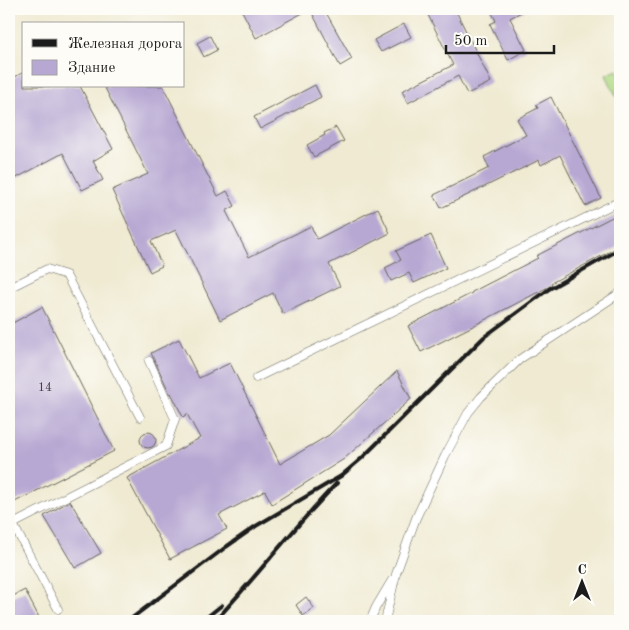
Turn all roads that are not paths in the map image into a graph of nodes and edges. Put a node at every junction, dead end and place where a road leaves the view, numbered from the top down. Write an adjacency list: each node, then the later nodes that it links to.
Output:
1 (620, 201): 5 (lane)
2 (9, 288): 6 (lane)
3 (620, 293): 8 (lane)
4 (149, 361): 7 (lane)
5 (256, 378)
6 (140, 417)
7 (11, 525): 9 (lane)
8 (396, 574): 10 (lane); 11 (lane)
9 (58, 609)
10 (370, 621)
11 (385, 621)

